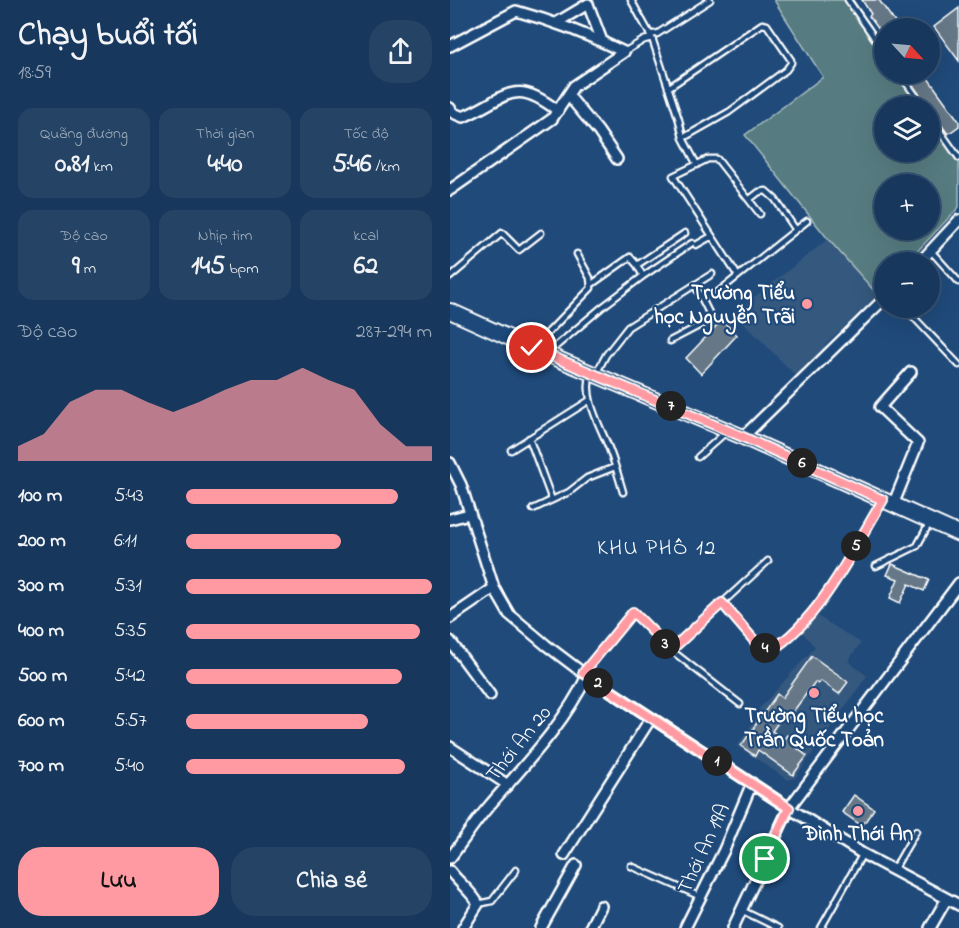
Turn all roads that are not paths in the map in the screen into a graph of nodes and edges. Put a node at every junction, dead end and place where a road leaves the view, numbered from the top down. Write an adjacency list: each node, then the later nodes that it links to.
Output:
1 (631, 0): 5 (lane)
2 (710, 0): 5 (lane)
3 (848, 0): 6 (lane)
4 (556, 23): 7 (street); 7 (street); 8 (street)
5 (651, 36): 9 (lane); 10 (lane)
6 (874, 37)
7 (602, 41): 9 (street)
8 (450, 46)
9 (624, 52): 11 (street)
10 (668, 88): 15 (lane); 15 (lane)
11 (567, 95): 13 (street); 17 (street)
12 (450, 108): 13 (street)
13 (558, 111): 19 (street)
14 (940, 131): 16 (lane)
15 (683, 138): 18 (lane)
16 (959, 158)
17 (617, 159)
18 (697, 165): 20 (lane); 27 (lane)
19 (450, 190)
20 (750, 199): 21 (lane); 24 (lane)
21 (760, 214)
22 (959, 220): 28 (street)
23 (807, 221): 24 (lane)
24 (796, 230): 33 (lane)
25 (541, 233): 34 (lane)
26 (685, 233): 30 (lane)
27 (712, 236): 32 (lane); 33 (lane)
28 (931, 250): 35 (lane)
29 (577, 254): 36 (lane)
30 (637, 265): 32 (lane); 36 (lane)
31 (712, 274): 37 (lane)
32 (643, 276): 44 (lane)
33 (738, 276): 38 (lane)
34 (450, 277)
35 (959, 282)
36 (592, 284): 43 (lane)
37 (695, 285): 42 (lane); 47 (lane)
38 (718, 292)
39 (874, 309): 50 (street)
40 (450, 311): 43 (main road)
41 (914, 318): 45 (lane)
42 (670, 341)
43 (532, 348): 44 (main road)
44 (547, 353): 47 (main road)
45 (959, 365)
46 (911, 372): 58 (street)
47 (594, 374): 48 (lane); 49 (main road)
48 (590, 400): 51 (lane); 55 (lane)
49 (728, 430): 50 (main road); 53 (lane)
50 (743, 437): 58 (main road)
51 (529, 438): 52 (lane); 57 (lane)
52 (511, 450)
53 (698, 457)
54 (450, 464): 60 (street)
55 (615, 467): 56 (lane); 57 (lane)
56 (623, 492)
57 (552, 500): 59 (lane)
58 (888, 503): 62 (main road); 68 (lane)
59 (533, 509)
60 (469, 514): 61 (street); 67 (street)
61 (450, 519)
62 (930, 521): 63 (main road); 65 (lane)
63 (959, 534)
64 (768, 561): 68 (lane)
65 (876, 566)
66 (959, 583): 79 (street)
67 (494, 588): 69 (street); 72 (street)
68 (722, 603): 71 (lane)
69 (450, 618)
70 (450, 641): 73 (street)
71 (671, 650): 72 (lane); 74 (lane)
72 (585, 674): 75 (street); 78 (street, Thới An 20)
73 (490, 695)
74 (740, 704)
75 (651, 718): 77 (street); 82 (street)
76 (450, 747): 78 (street)
77 (752, 783): 79 (street); 89 (street, Thới An 19A)
78 (508, 785): 83 (street, Thới An 20)
79 (789, 808): 81 (street); 94 (street)
80 (916, 831): 88 (lane)
81 (863, 854): 88 (street); 101 (lane)
82 (564, 855)
83 (450, 858)
84 (576, 865): 96 (street)
85 (631, 866): 89 (lane)
86 (516, 870): 91 (lane)
87 (450, 871): 91 (street)
88 (893, 871): 90 (street)
89 (701, 897): 98 (street, Thới An 19A)
90 (946, 900): 92 (street); 102 (street)
91 (478, 904): 95 (street)
92 (959, 905)
93 (601, 906): 97 (street)
94 (741, 910): 99 (street); 100 (lane)
95 (463, 928)
96 (541, 928)
97 (590, 928)
98 (685, 928)
99 (733, 928)
100 (778, 928)
101 (820, 928)
102 (930, 928)

